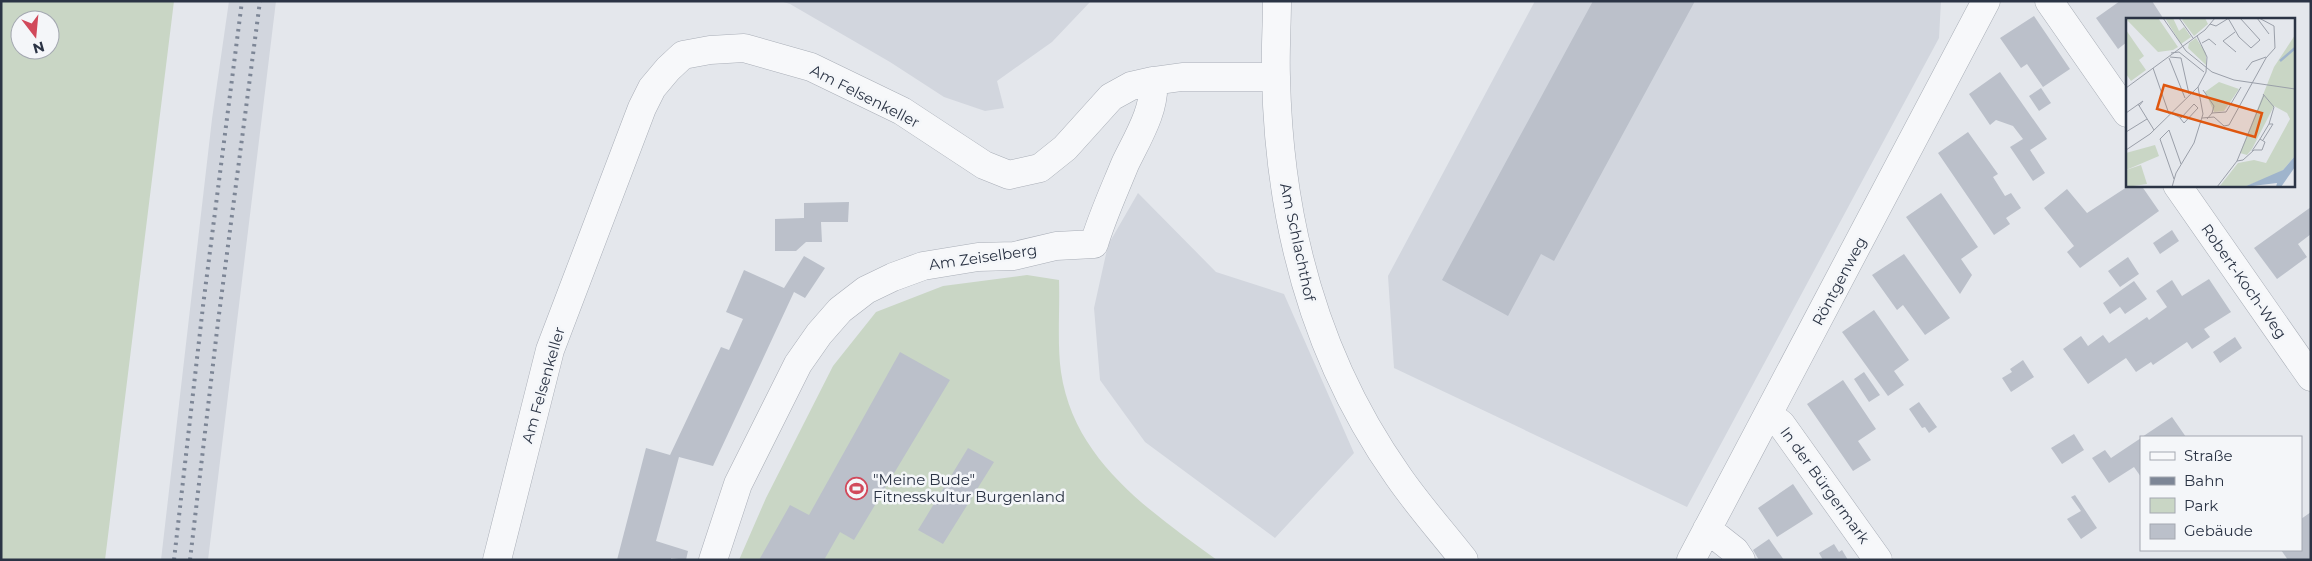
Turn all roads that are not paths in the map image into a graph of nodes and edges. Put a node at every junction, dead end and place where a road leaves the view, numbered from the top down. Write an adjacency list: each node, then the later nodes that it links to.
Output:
1 (1277, 1): 4 (street, Am Schlachthof)
2 (1986, 1): 9 (street, Röntgenweg)
3 (2049, 1): 6 (street)
4 (1276, 77): 5 (street, Am Felsenkeller); 13 (street, Am Schlachthof)
5 (1153, 81): 11 (street, Am Felsenkeller); 12 (street, Am Zeiselberg)
6 (2126, 113)
7 (2178, 186): 8 (street, Robert-Koch-Weg)
8 (2311, 377)
9 (1769, 415): 10 (street, Röntgenweg); 16 (street, In der Bürgermark)
10 (1707, 529): 14 (street, Röntgenweg); 15 (street)
11 (498, 560)
12 (713, 560)
13 (1464, 560)
14 (1691, 560)
15 (1741, 560)
16 (1878, 560)

